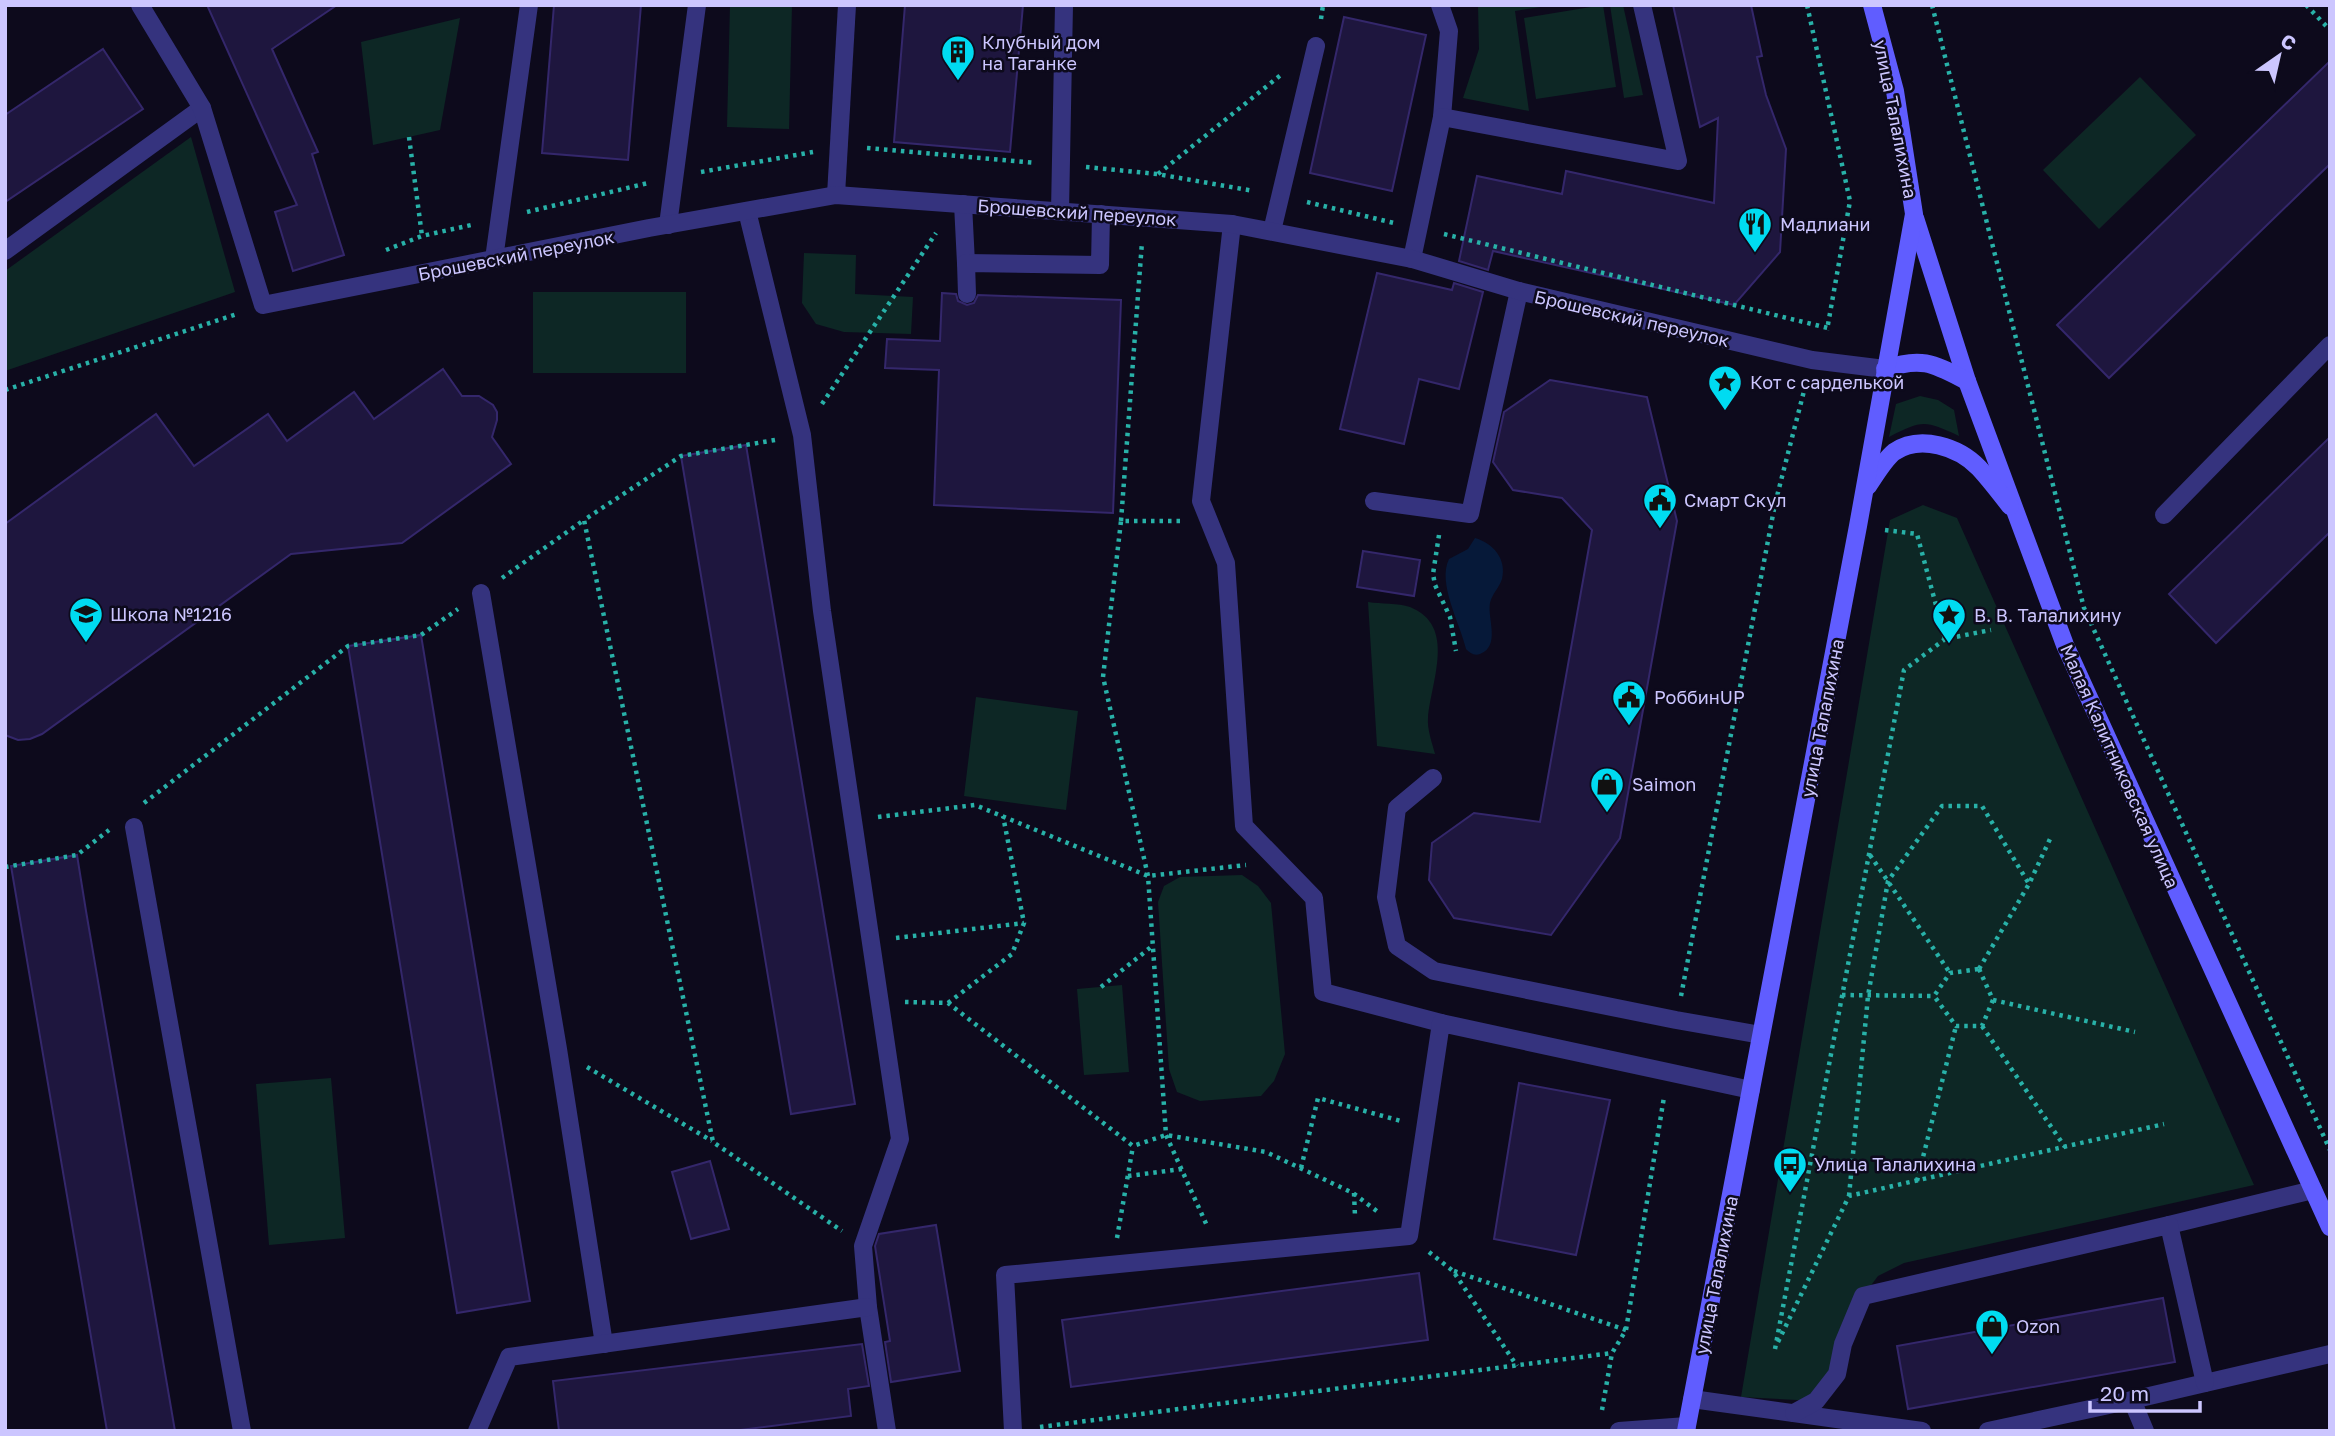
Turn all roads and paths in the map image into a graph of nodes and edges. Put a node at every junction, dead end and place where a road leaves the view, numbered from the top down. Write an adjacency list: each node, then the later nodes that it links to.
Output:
1 (140, 5): 14 (street)
2 (529, 5): 31 (street)
3 (697, 5): 26 (street)
4 (848, 5): 18 (street)
5 (1064, 5): 21 (street)
6 (1440, 5): 15 (street)
7 (1642, 5): 15 (street)
8 (1807, 5): 37 (path)
9 (1872, 5): 23 (street, улица Талалихина)
10 (1932, 5): 97 (path)
11 (2306, 5): 12 (path)
12 (2330, 30)
13 (1316, 46): 17 (path); 28 (street)
14 (202, 108): 30 (street); 36 (street)
15 (1442, 117): 27 (street)
16 (409, 137): 29 (path)
17 (1157, 174)
18 (836, 194): 19 (street, Брошевский переулок); 20 (street, Брошевский переулок)
19 (960, 204): 21 (street, Брошевский переулок); 33 (street); 43 (path)
20 (747, 211): 26 (street, Брошевский переулок); 43 (street)
21 (1060, 211): 22 (street, Брошевский переулок)
22 (1101, 214): 24 (street, Брошевский переулок); 33 (street)
23 (1914, 214): 40 (street, улица Талалихина); 41 (street, Малая Калитниковская улица)
24 (1143, 218): 25 (street, Брошевский переулок); 50 (path)
25 (1232, 224): 28 (street, Брошевский переулок); 51 (street)
26 (668, 225): 31 (street, Брошевский переулок)
27 (1419, 228): 32 (street); 37 (path)
28 (1272, 231): 32 (street, Брошевский переулок)
29 (422, 236)
30 (5, 251)
31 (494, 259): 36 (street, Брошевский переулок)
32 (1412, 259): 34 (street, Брошевский переулок)
33 (967, 263): 35 (street)
34 (1519, 291): 39 (street, Брошевский переулок); 46 (street)
35 (967, 294)
36 (263, 305): 42 (path)
37 (1828, 328): 39 (path)
38 (2330, 345): 47 (street)
39 (1812, 360): 40 (street, Брошевский переулок); 82 (path)
40 (1885, 369): 41 (street); 44 (street, улица Талалихина)
41 (1967, 381): 48 (street, Малая Калитниковская улица)
42 (5, 390)
43 (802, 435): 49 (path); 60 (street)
44 (1864, 492): 48 (street); 87 (street, улица Талалихина)
45 (1374, 501): 46 (street)
46 (1443, 510): 56 (path)
47 (2164, 515)
48 (2019, 517): 102 (street, Малая Калитниковская улица)
49 (584, 520): 53 (path); 94 (path)
50 (1121, 521): 51 (path); 67 (path)
51 (1209, 521): 65 (street)
52 (1876, 529): 55 (path)
53 (481, 593): 58 (path); 88 (street)
54 (1991, 630): 55 (path)
55 (1945, 639): 64 (path)
56 (1457, 651)
57 (1433, 778): 82 (street)
58 (137, 808)
59 (1003, 816): 60 (path); 67 (path); 70 (path)
60 (853, 820): 71 (street)
61 (115, 825): 66 (path)
62 (134, 827): 123 (street)
63 (2050, 839): 69 (path)
64 (1869, 854): 68 (path); 76 (path)
65 (1279, 861): 67 (path); 83 (street)
66 (5, 867)
67 (1148, 876): 72 (path)
68 (1888, 881): 69 (path); 74 (path); 77 (path)
69 (2029, 884): 73 (path)
70 (1024, 923): 71 (path); 81 (path)
71 (871, 940): 80 (street)
72 (1152, 947): 75 (path); 93 (path)
73 (1979, 969): 74 (path); 79 (path)
74 (1950, 973): 78 (path)
75 (1101, 987)
76 (1842, 995): 77 (path); 103 (path)
77 (1868, 996): 78 (path); 103 (path)
78 (1934, 996): 84 (path)
79 (1993, 1000): 85 (path); 86 (path)
80 (880, 1001): 81 (path); 107 (street)
81 (948, 1003): 95 (path)
82 (1676, 1020): 87 (street)
83 (1441, 1023): 89 (street); 92 (street)
84 (1956, 1026): 85 (path); 101 (path)
85 (1982, 1026): 96 (path)
86 (2135, 1032)
87 (1761, 1035): 90 (street, улица Талалихина)
88 (558, 1049): 94 (path); 113 (street)
89 (1668, 1072): 90 (street); 112 (path)
90 (1751, 1090): 118 (street, улица Талалихина)
91 (2164, 1124): 96 (path)
92 (1425, 1128): 98 (path); 106 (street)
93 (1166, 1135): 95 (path); 98 (path); 99 (path)
94 (713, 1142): 107 (path)
95 (1133, 1146): 100 (path)
96 (2065, 1147): 101 (path)
97 (2330, 1150)
98 (1301, 1168): 106 (path)
99 (1182, 1170): 100 (path); 108 (path)
100 (1128, 1176): 109 (path)
101 (1917, 1181): 103 (path)
102 (2313, 1190): 104 (street); 105 (street, Малая Калитниковская улица)
103 (1849, 1196)
104 (2169, 1226): 117 (street); 120 (street)
105 (2330, 1227)
106 (1409, 1236): 108 (street); 110 (path)
107 (863, 1246): 111 (street)
108 (1220, 1254): 109 (street)
109 (1112, 1265): 126 (street)
110 (1453, 1271): 112 (path); 116 (path)
111 (868, 1307): 113 (street); 125 (street)
112 (1626, 1330): 114 (path)
113 (604, 1344): 124 (street)
114 (1612, 1353): 116 (path); 121 (path)
115 (2330, 1354): 117 (street)
116 (1517, 1366): 126 (path)
117 (2205, 1383): 119 (street)
118 (1692, 1399): 120 (street); 122 (street, улица Талалихина)
119 (2132, 1400): 129 (street); 130 (street)
120 (1794, 1413): 128 (street)
121 (1601, 1418)
122 (1686, 1429): 127 (street)
123 (242, 1431)
124 (477, 1431)
125 (887, 1431)
126 (1013, 1431)
127 (1619, 1431)
128 (1922, 1431)
129 (1988, 1431)
130 (2145, 1431)

